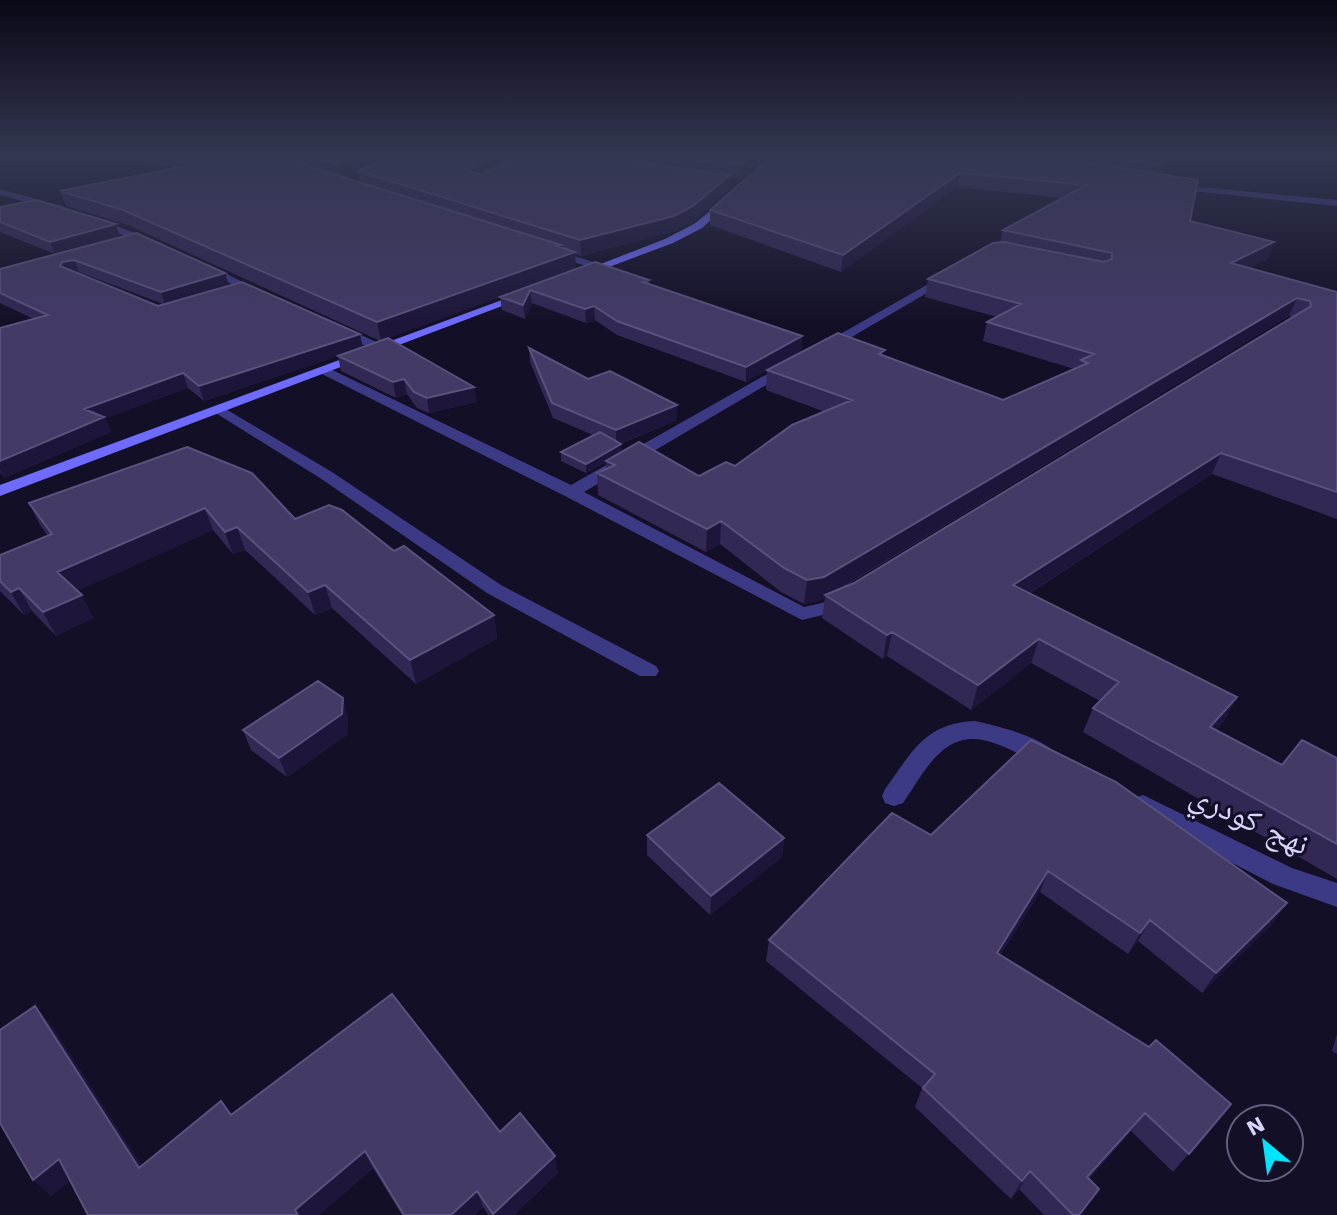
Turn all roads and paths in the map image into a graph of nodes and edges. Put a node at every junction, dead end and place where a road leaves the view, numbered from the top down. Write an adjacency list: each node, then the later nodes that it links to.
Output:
1 (65, 211): 3 (street)
2 (715, 211): 10 (street)
3 (70, 212)
4 (83, 216): 5 (street)
5 (141, 238): 6 (street); 8 (street)
6 (113, 245)
7 (539, 248): 10 (street)
8 (166, 249)
9 (190, 259): 13 (street)
10 (599, 267): 12 (street)
11 (956, 272): 22 (street)
12 (571, 278)
13 (246, 287): 15 (street); 16 (street)
14 (542, 289): 18 (street)
15 (233, 292)
16 (280, 303)
17 (324, 322): 18 (street)
18 (382, 348): 19 (street)
19 (321, 370): 20 (street); 22 (street)
20 (219, 409): 21 (street); 24 (street)
21 (0, 491)
22 (571, 492): 23 (street)
23 (856, 591)
24 (648, 671)
25 (1061, 765): 27 (street)
26 (1117, 792): 28 (street, نهج كودري)
27 (894, 796)
28 (1337, 895)

